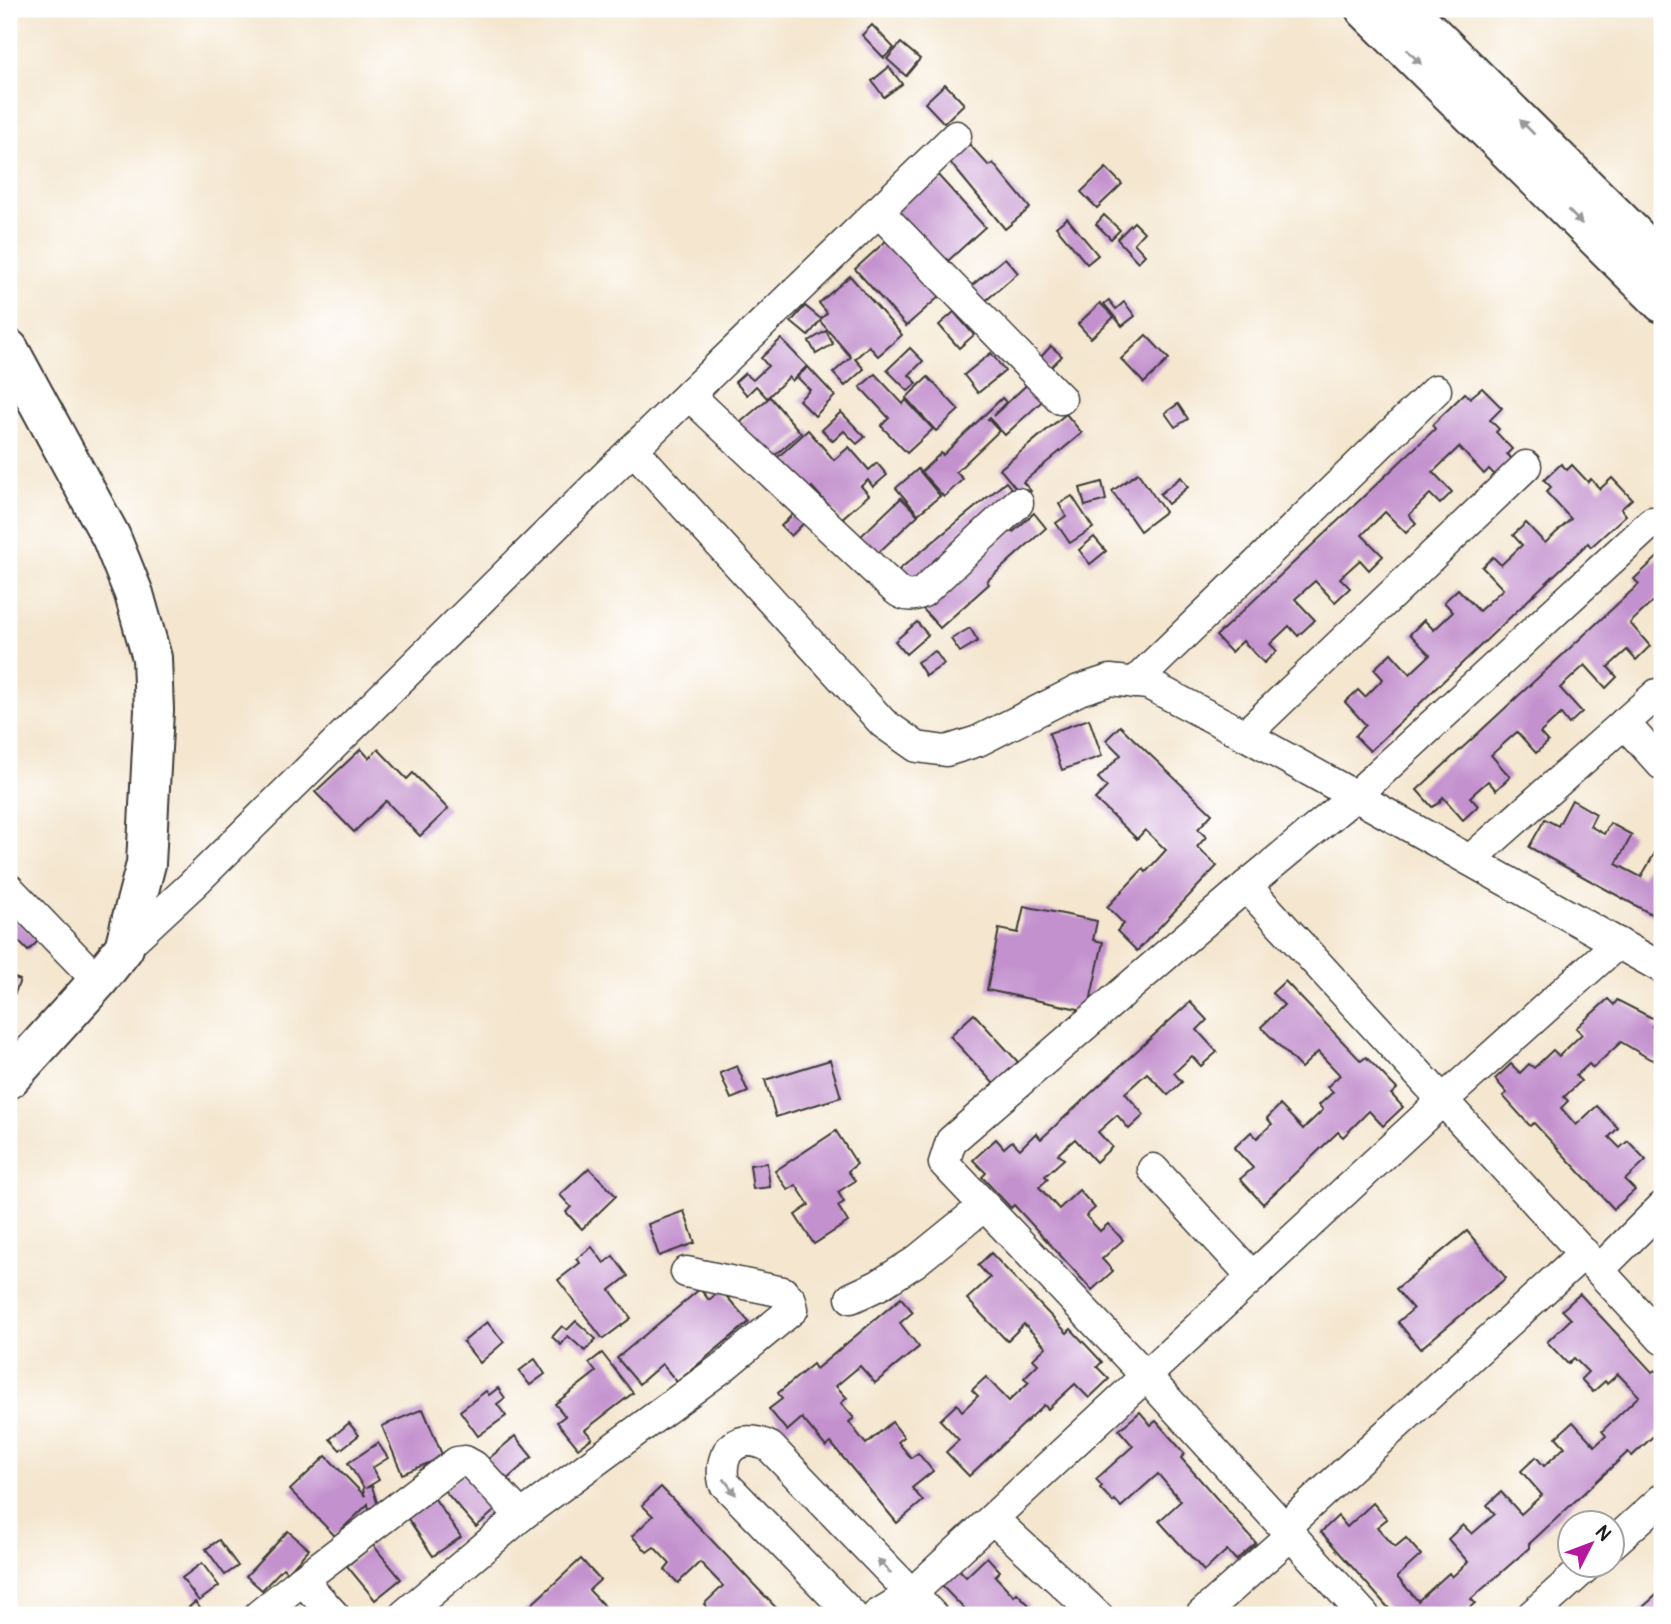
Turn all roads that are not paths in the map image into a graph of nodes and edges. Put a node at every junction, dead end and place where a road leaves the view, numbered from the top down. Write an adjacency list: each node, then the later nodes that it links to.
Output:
1 (1365, 9): 6 (main road, one-way to 6)
2 (1407, 9): 5 (main road, one-way to 2)
3 (956, 136): 4 (street)
4 (878, 211): 9 (street); 10 (street)
5 (1662, 262)
6 (1662, 303)
7 (9, 349): 25 (main road)
8 (1436, 390): 15 (street)
9 (689, 395): 11 (street); 13 (street)
10 (1061, 399)
11 (633, 449): 15 (street); 25 (street)
12 (1526, 466): 18 (street)
13 (1018, 503)
14 (1652, 522): 20 (street)
15 (1134, 683): 18 (street)
16 (1662, 699): 17 (street)
17 (1624, 723): 19 (street); 21 (street)
18 (1245, 735): 20 (street)
19 (1662, 765)
20 (1355, 796): 21 (street); 22 (street)
21 (1470, 860): 24 (street)
22 (1246, 886): 29 (street); 31 (street)
23 (9, 889): 27 (street)
24 (1618, 943): 26 (street); 29 (street)
25 (124, 948): 27 (main road)
26 (1662, 968)
27 (97, 981): 28 (main road)
28 (9, 1079)
29 (1443, 1100): 33 (street); 35 (street)
30 (1153, 1169): 35 (street)
31 (984, 1206): 36 (street); 38 (street)
32 (1662, 1207): 33 (street)
33 (1591, 1261): 37 (street); 42 (street)
34 (686, 1272): 40 (street)
35 (1253, 1277): 38 (street)
36 (851, 1298)
37 (1662, 1339)
38 (1146, 1376): 41 (street); 42 (street)
39 (1662, 1499): 43 (street)
40 (521, 1516): 45 (street); 49 (street)
41 (993, 1519): 46 (street); 52 (street)
42 (1288, 1531): 53 (street); 54 (street)
43 (1626, 1531)
44 (1573, 1578): 55 (street)
45 (302, 1580): 47 (street); 48 (street)
46 (921, 1605): 50 (street, one-way to 50); 51 (street)
47 (259, 1615)
48 (334, 1615)
49 (404, 1615)
50 (852, 1615)
51 (877, 1615)
52 (1097, 1615)
53 (1201, 1615)
54 (1364, 1615)
55 (1532, 1615)

